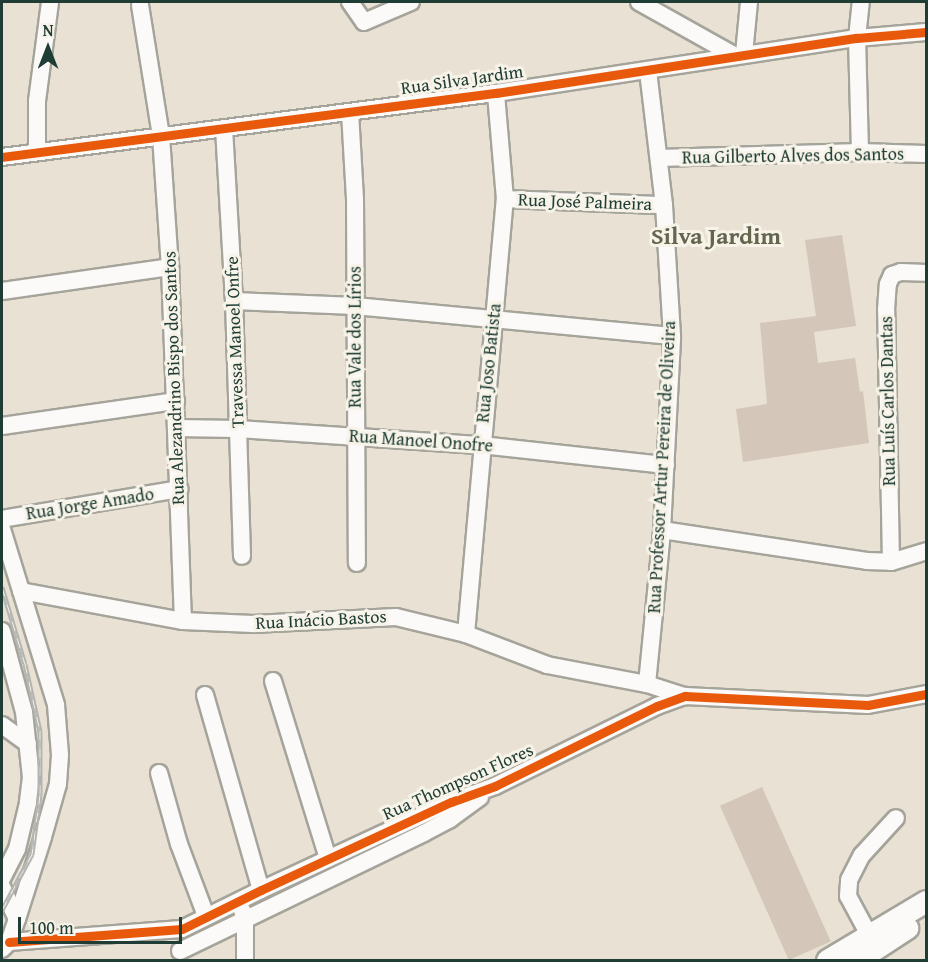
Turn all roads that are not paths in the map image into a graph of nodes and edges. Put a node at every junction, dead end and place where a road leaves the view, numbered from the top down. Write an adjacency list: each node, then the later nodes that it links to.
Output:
1 (50, 2): 16 (street)
2 (350, 2): 3 (street)
3 (411, 2)
4 (639, 2): 10 (street)
5 (748, 2): 10 (street)
6 (861, 2): 9 (street)
7 (141, 5): 15 (street, Rua Alezandrino Bispo dos Santos)
8 (927, 32): 9 (street, Rua Silva Jardim)
9 (857, 38): 10 (street, Rua Silva Jardim); 17 (street)
10 (739, 55): 11 (street, Rua Silva Jardim)
11 (648, 71): 12 (street, Rua Silva Jardim); 20 (street, Rua Professor Artur Pereira de Oliveira)
12 (496, 93): 13 (street, Rua Silva Jardim); 21 (street, Rua Joso Batista)
13 (350, 112): 14 (street, Rua Silva Jardim); 27 (street, Rua Vale dos Lírios)
14 (224, 128): 15 (street, Rua Silva Jardim); 26 (street, Travessa Manoel Onfre)
15 (161, 136): 16 (street, Rua Silva Jardim); 23 (street, Rua Alezandrino Bispo dos Santos)
16 (37, 152): 19 (street, Rua Silva Jardim)
17 (860, 152): 18 (street, Rua Gilberto Alves dos Santos); 20 (street, Rua Gilberto Alves dos Santos)
18 (927, 154)
19 (2, 157)
20 (659, 158): 22 (street, Rua Professor Artur Pereira de Oliveira)
21 (505, 199): 22 (street, Rua José Palmeira); 28 (street, Rua Joso Batista)
22 (664, 205): 29 (street, Rua Professor Artur Pereira de Oliveira)
23 (170, 267): 25 (street); 30 (street, Rua Alezandrino Bispo dos Santos)
24 (927, 273): 43 (street, Rua Luís Carlos Dantas)
25 (2, 291)
26 (234, 302): 27 (street); 33 (street, Travessa Manoel Onfre)
27 (355, 306): 28 (street); 34 (street, Rua Vale dos Lírios)
28 (494, 318): 29 (street); 35 (street, Rua Joso Batista)
29 (672, 336): 36 (street, Rua Professor Artur Pereira de Oliveira)
30 (176, 401): 31 (street); 32 (street, Rua Alezandrino Bispo dos Santos)
31 (2, 426)
32 (176, 428): 33 (street, Rua Manoel Onofre); 37 (street, Rua Alezandrino Bispo dos Santos)
33 (238, 429): 34 (street, Rua Manoel Onofre); 42 (street, Travessa Manoel Onfre)
34 (356, 436): 35 (street, Rua Manoel Onofre); 44 (street, Rua Vale dos Lírios)
35 (481, 445): 36 (street, Rua Manoel Onofre); 48 (street, Rua Joso Batista)
36 (666, 465): 40 (street, Rua Professor Artur Pereira de Oliveira)
37 (179, 489): 38 (street, Rua Jorge Amado); 46 (street, Rua Alezandrino Bispo dos Santos)
38 (2, 519)
39 (2, 528): 45 (street)
40 (662, 530): 43 (street); 50 (street, Rua Professor Artur Pereira de Oliveira)
41 (927, 551): 43 (street)
42 (242, 556)
43 (891, 562)
44 (357, 563)
45 (21, 591): 46 (street, Rua Inácio Bastos); 69 (street)
46 (183, 621): 48 (street, Rua Inácio Bastos)
47 (2, 631): 54 (street)
48 (466, 634): 50 (street, Rua Inácio Bastos)
49 (273, 681): 60 (street)
50 (647, 684): 53 (street, Rua Inácio Bastos)
51 (927, 694): 53 (street, Rua Thompson Flores)
52 (205, 695): 64 (street)
53 (685, 696): 58 (street, Rua Thompson Flores)
54 (24, 712): 55 (street); 56 (street)
55 (2, 724): 56 (street)
56 (28, 744): 62 (street)
57 (159, 773): 67 (street)
58 (495, 786): 60 (street, Rua Thompson Flores); 61 (street, Rua Thompson Flores)
59 (896, 818): 72 (street)
60 (332, 857): 61 (street); 64 (street, Rua Thompson Flores)
61 (343, 872): 70 (street, Rua Thompson Flores)
62 (2, 879)
63 (2, 887): 69 (street)
64 (261, 890): 65 (street, Rua Thompson Flores)
65 (239, 900): 67 (street, Rua Thompson Flores); 70 (street)
66 (927, 901): 72 (main road)
67 (206, 916): 71 (street, Rua Thompson Flores)
68 (927, 916): 77 (main road)
69 (17, 919): 73 (street)
70 (245, 920): 74 (street, Rua Thompson Flores); 76 (street)
71 (182, 929): 73 (street, Rua Thompson Flores); 74 (street)
72 (869, 935): 75 (main road)
73 (5, 946)
74 (173, 956)
75 (834, 959)
76 (245, 960)
77 (858, 960)

